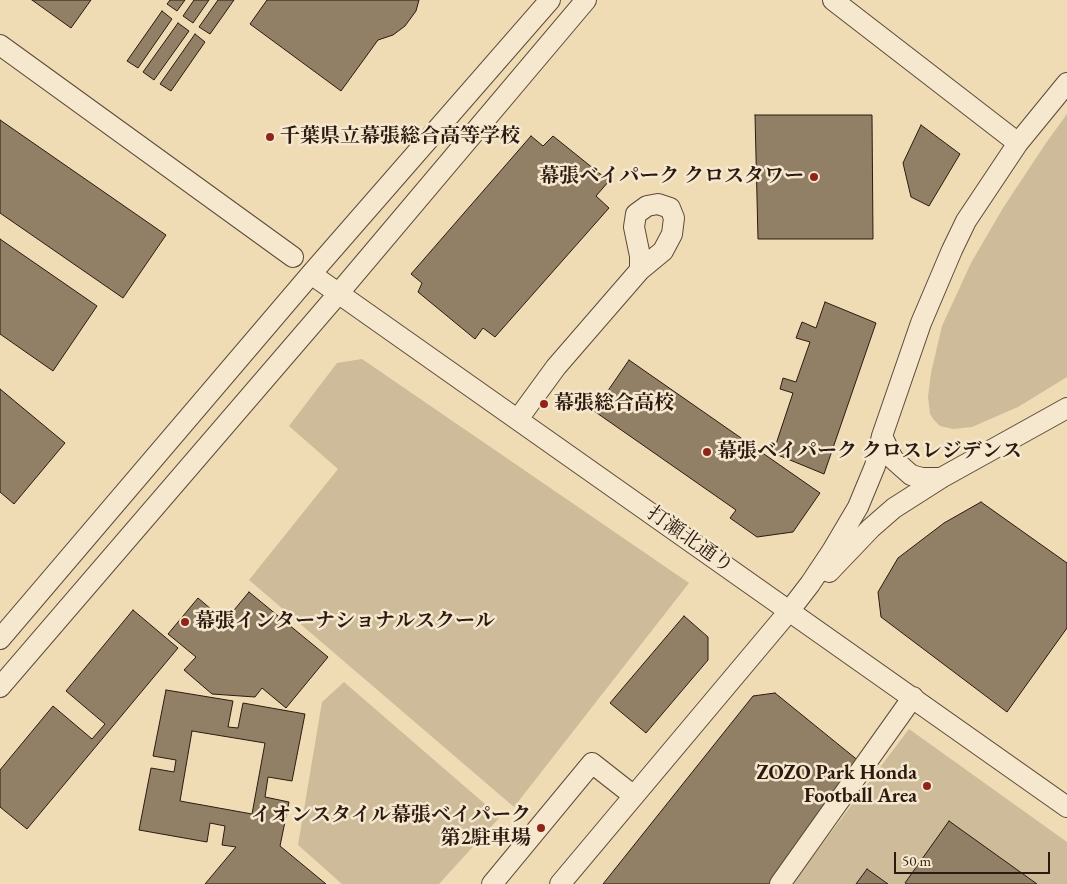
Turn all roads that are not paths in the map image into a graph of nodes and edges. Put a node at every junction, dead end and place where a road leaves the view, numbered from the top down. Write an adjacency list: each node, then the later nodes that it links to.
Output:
1 (550, 0): 9 (street)
2 (586, 0): 10 (street)
3 (833, 0): 6 (street)
4 (0, 45): 7 (street)
5 (1067, 83): 6 (street)
6 (1018, 143): 13 (street)
7 (293, 257)
8 (640, 270): 12 (street)
9 (312, 274): 10 (street, 打瀬北通り); 16 (street)
10 (338, 294): 12 (street, 打瀬北通り); 17 (street)
11 (1067, 408): 14 (street)
12 (518, 419): 15 (street, 打瀬北通り)
13 (882, 436): 14 (street); 15 (street)
14 (941, 478): 15 (street)
15 (790, 610): 18 (street, 打瀬北通り); 19 (street)
16 (0, 639)
17 (0, 687)
18 (913, 697): 20 (street, 打瀬北通り); 23 (street)
19 (634, 796): 21 (street); 22 (street)
20 (1067, 806)
21 (492, 884)
22 (560, 884)
23 (780, 884)

